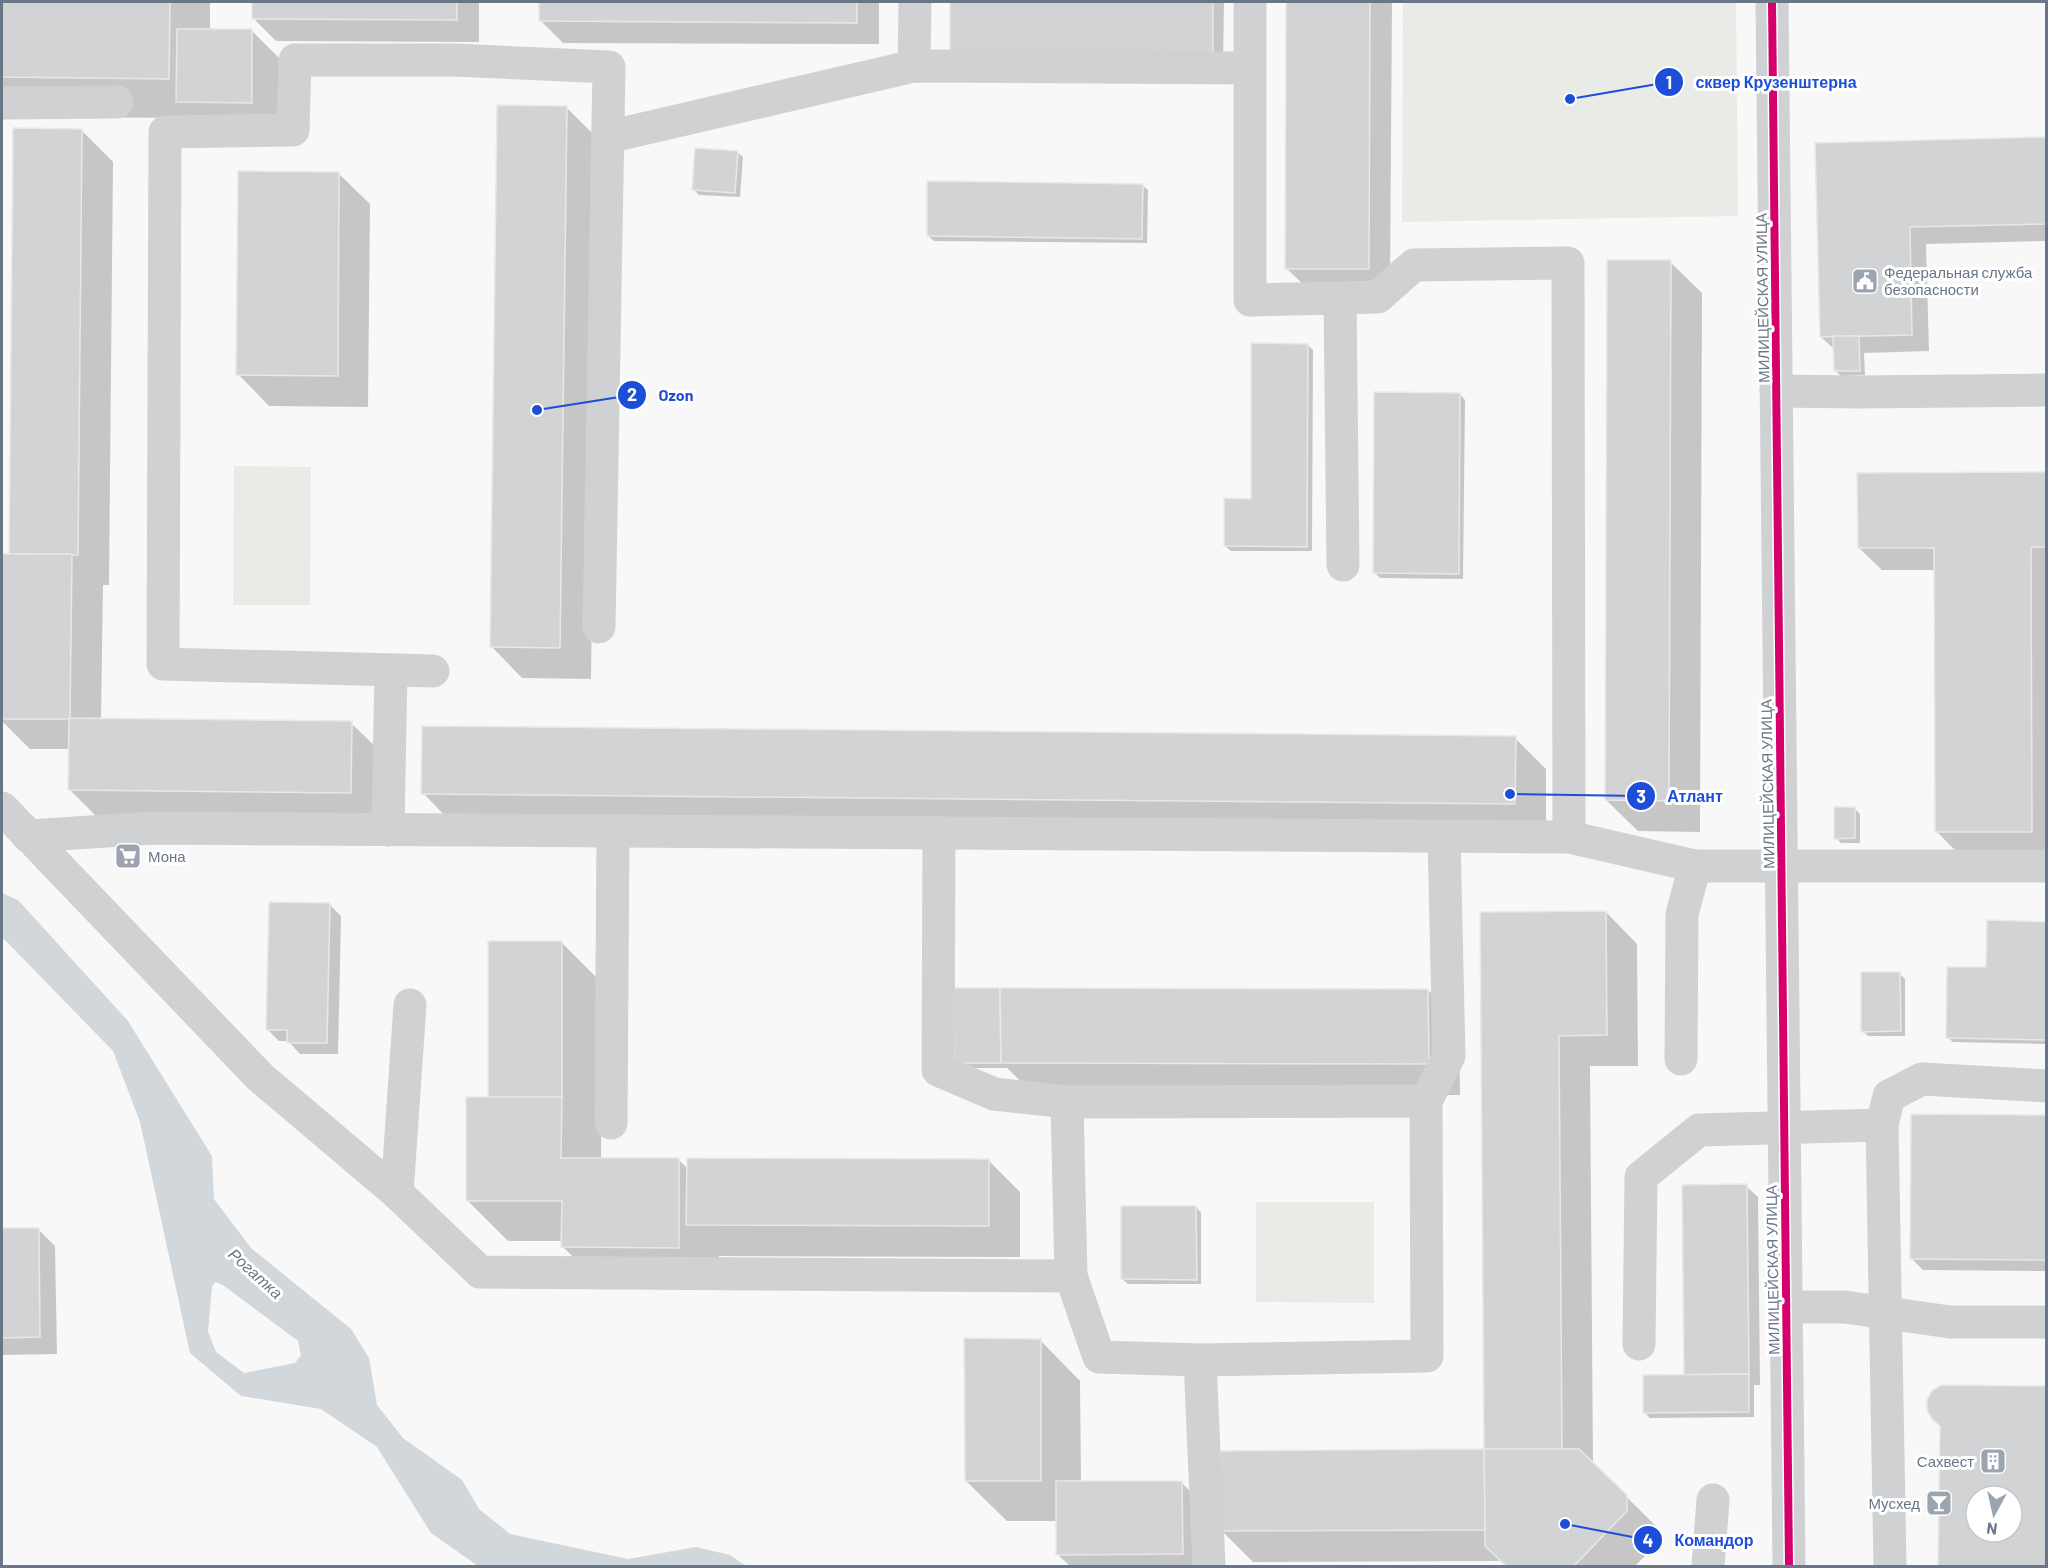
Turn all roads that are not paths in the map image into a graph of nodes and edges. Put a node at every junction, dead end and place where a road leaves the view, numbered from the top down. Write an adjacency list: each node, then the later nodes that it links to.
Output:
1 (915, 2): 4 (street)
2 (1250, 2): 5 (street)
3 (1772, 2): 11 (street, МИЛИЦЕЙСКАЯ УЛИЦА)
4 (914, 66): 5 (street); 8 (street)
5 (1249, 68): 9 (street)
6 (117, 102): 7 (street)
7 (2, 103)
8 (608, 137): 13 (street); 14 (street)
9 (1340, 298): 12 (street); 22 (street)
10 (2046, 390): 11 (street)
11 (1776, 391): 24 (street, МИЛИЦЕЙСКАЯ УЛИЦА)
12 (1343, 565)
13 (599, 627)
14 (391, 670): 15 (street); 17 (street)
15 (433, 672)
16 (2, 808): 20 (street)
17 (388, 830): 18 (street); 20 (street)
18 (613, 831): 19 (street); 31 (street)
19 (939, 833): 21 (street); 30 (street)
20 (28, 836): 34 (street)
21 (1444, 836): 22 (street); 29 (street)
22 (1569, 837): 23 (street)
23 (1695, 866): 24 (street); 27 (street)
24 (1782, 866): 25 (street); 33 (street, МИЛИЦЕЙСКАЯ УЛИЦА)
25 (2046, 866)
26 (410, 1005): 34 (street)
27 (1681, 1059)
28 (2046, 1086): 32 (street)
29 (1426, 1101): 30 (street); 40 (street)
30 (1067, 1102): 35 (street)
31 (611, 1123)
32 (1882, 1125): 33 (street); 37 (street)
33 (1784, 1128): 36 (street, МИЛИЦЕЙСКАЯ УЛИЦА); 39 (street)
34 (397, 1193): 35 (street)
35 (1071, 1276): 40 (street)
36 (1786, 1307): 37 (street); 44 (street, МИЛИЦЕЙСКАЯ УЛИЦА)
37 (1886, 1313): 38 (street); 45 (street)
38 (2046, 1322)
39 (1639, 1344)
40 (1200, 1360): 42 (street)
41 (1713, 1500): 43 (street)
42 (1209, 1566)
43 (1708, 1566)
44 (1789, 1566)
45 (1890, 1566)

